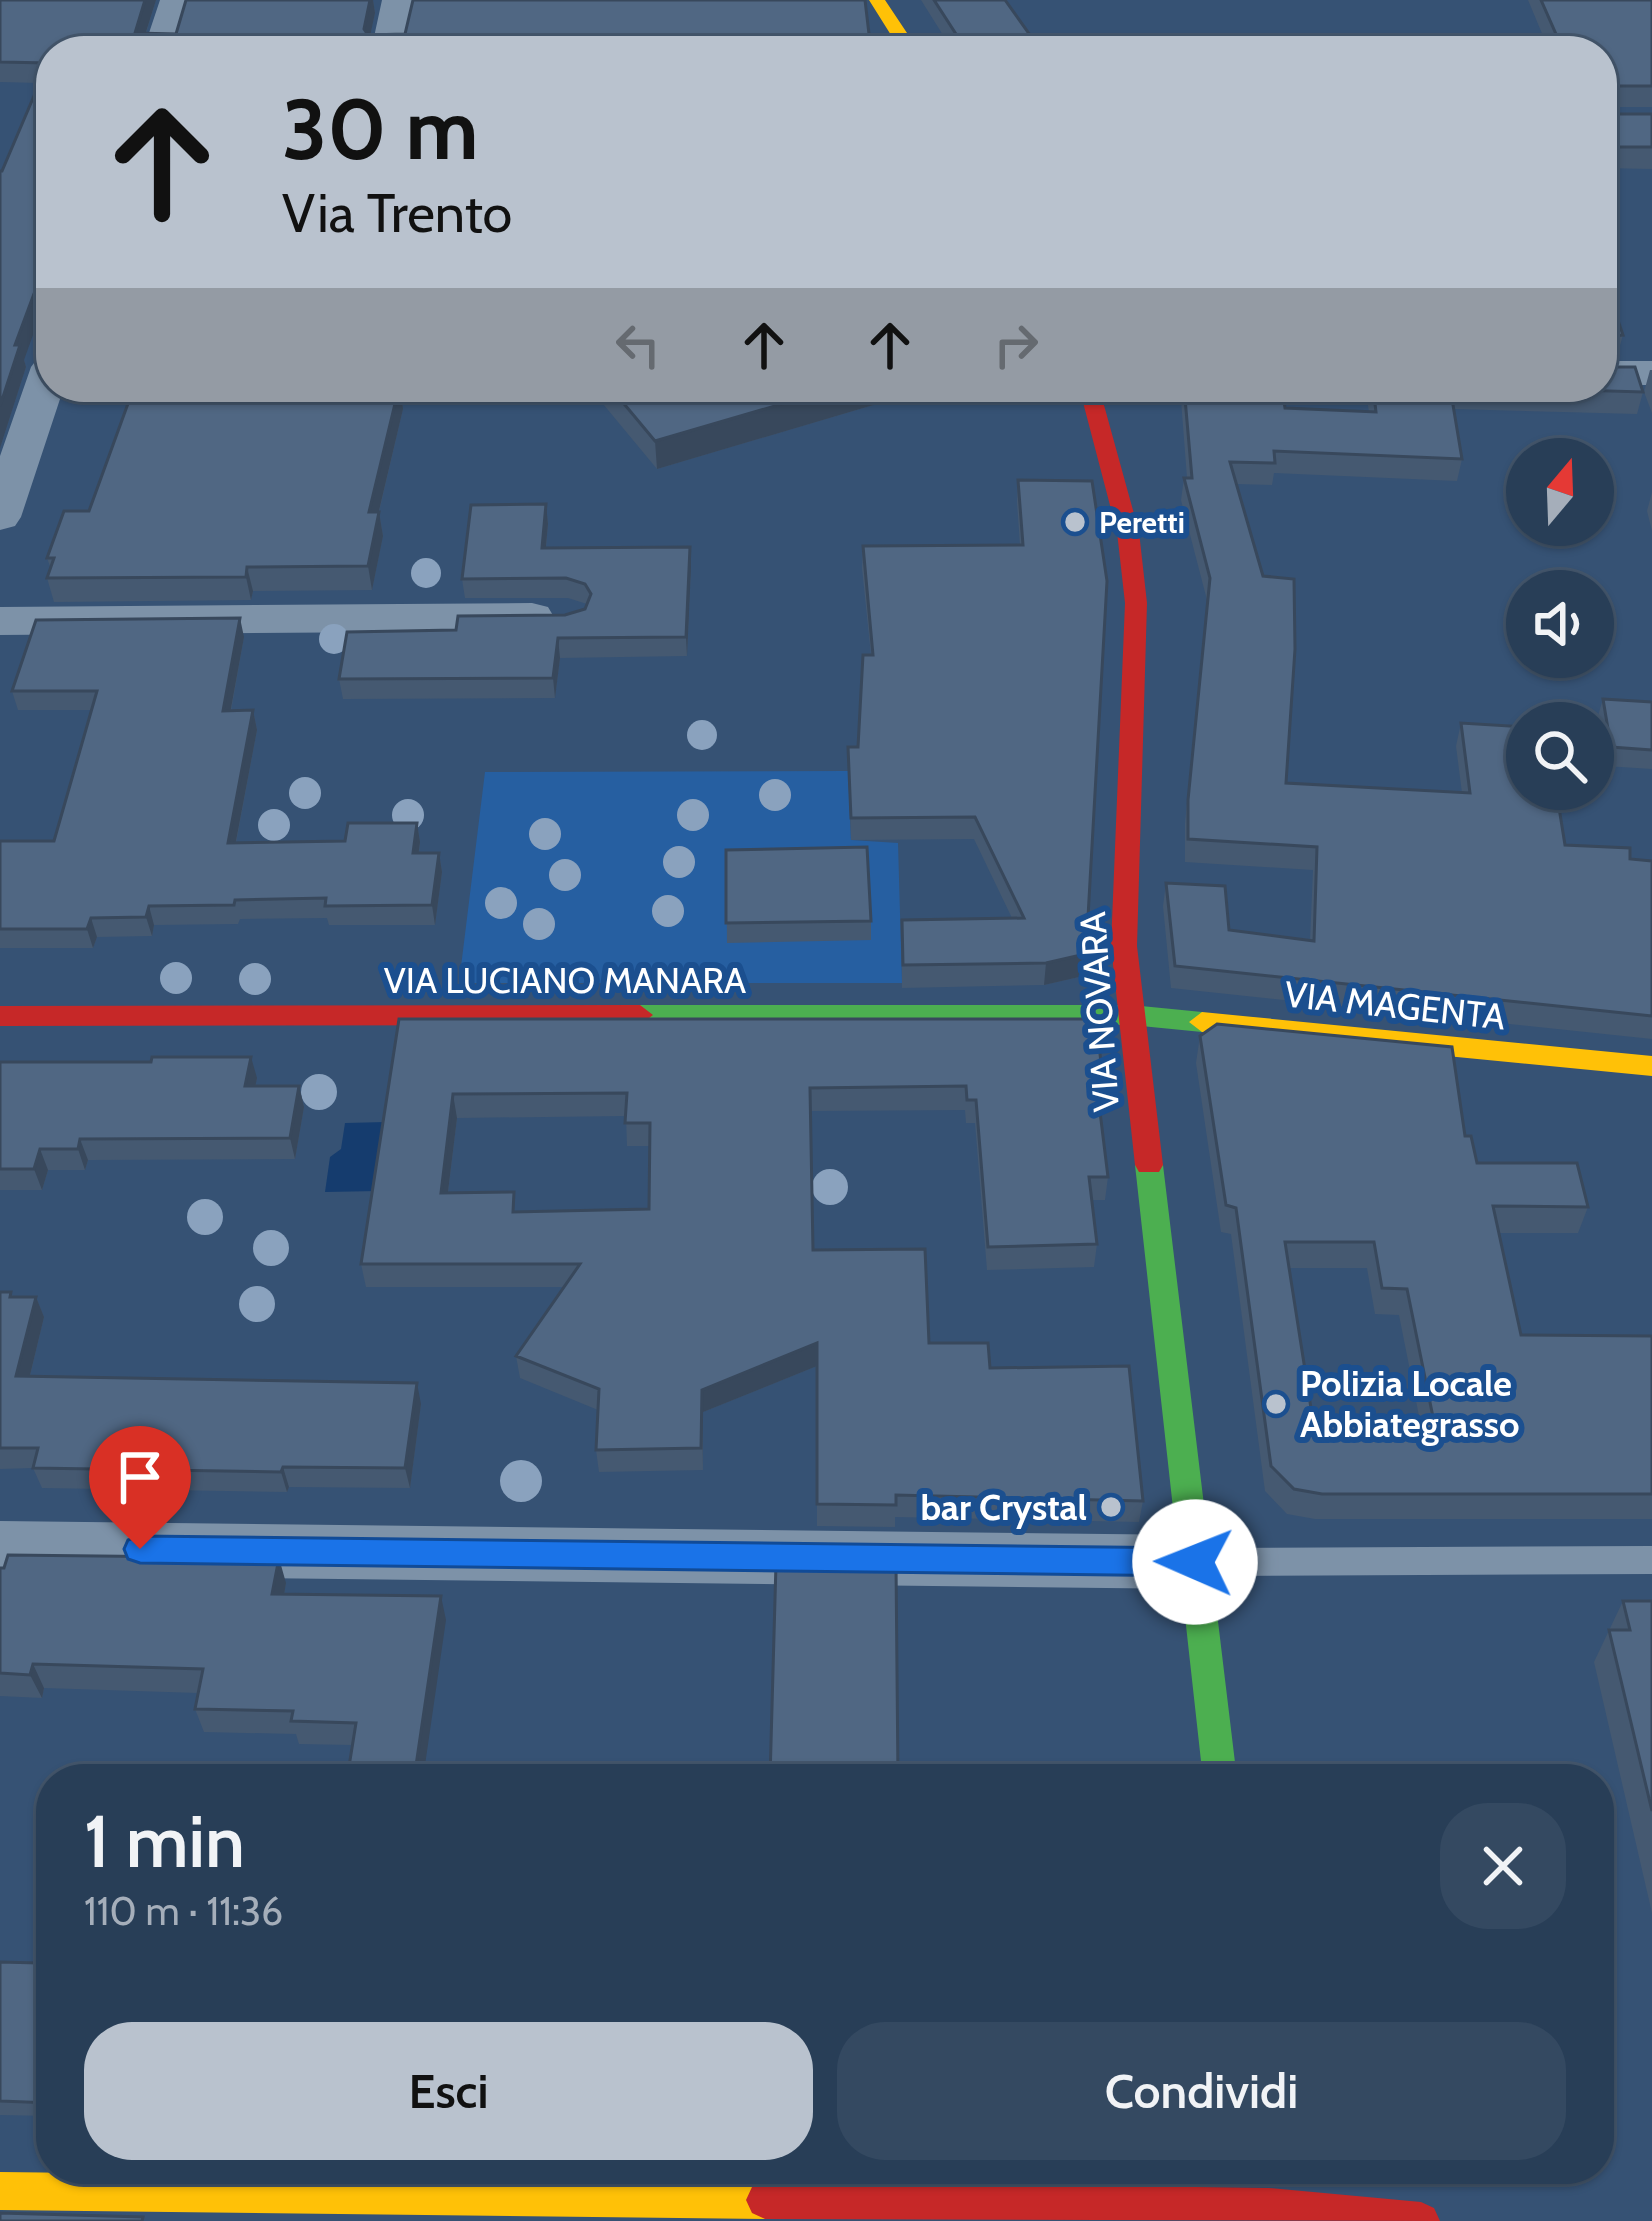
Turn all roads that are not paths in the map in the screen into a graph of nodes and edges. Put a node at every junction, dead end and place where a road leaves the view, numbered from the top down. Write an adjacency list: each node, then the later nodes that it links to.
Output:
1 (177, 0): 4 (street)
2 (399, 0): 5 (street)
3 (877, 0): 6 (street)
4 (165, 36)
5 (391, 36)
6 (900, 36)
7 (1617, 373): 8 (street)
8 (1652, 373)
9 (39, 402): 11 (street)
10 (1093, 402): 14 (street, VIA NOVARA)
11 (3, 500)
12 (567, 616): 13 (street)
13 (0, 621)
14 (1131, 1015): 15 (street, VIA LUCIANO MANARA); 16 (street, VIA MAGENTA); 19 (street, VIA NOVARA)
15 (0, 1016)
16 (1652, 1066)
17 (0, 1548): 19 (street)
18 (1652, 1560): 19 (lane)
19 (1195, 1562): 20 (street, VIA NOVARA)
20 (1218, 1764)
21 (0, 2191): 22 (street)
22 (1268, 2205): 23 (street)
23 (1421, 2221)

